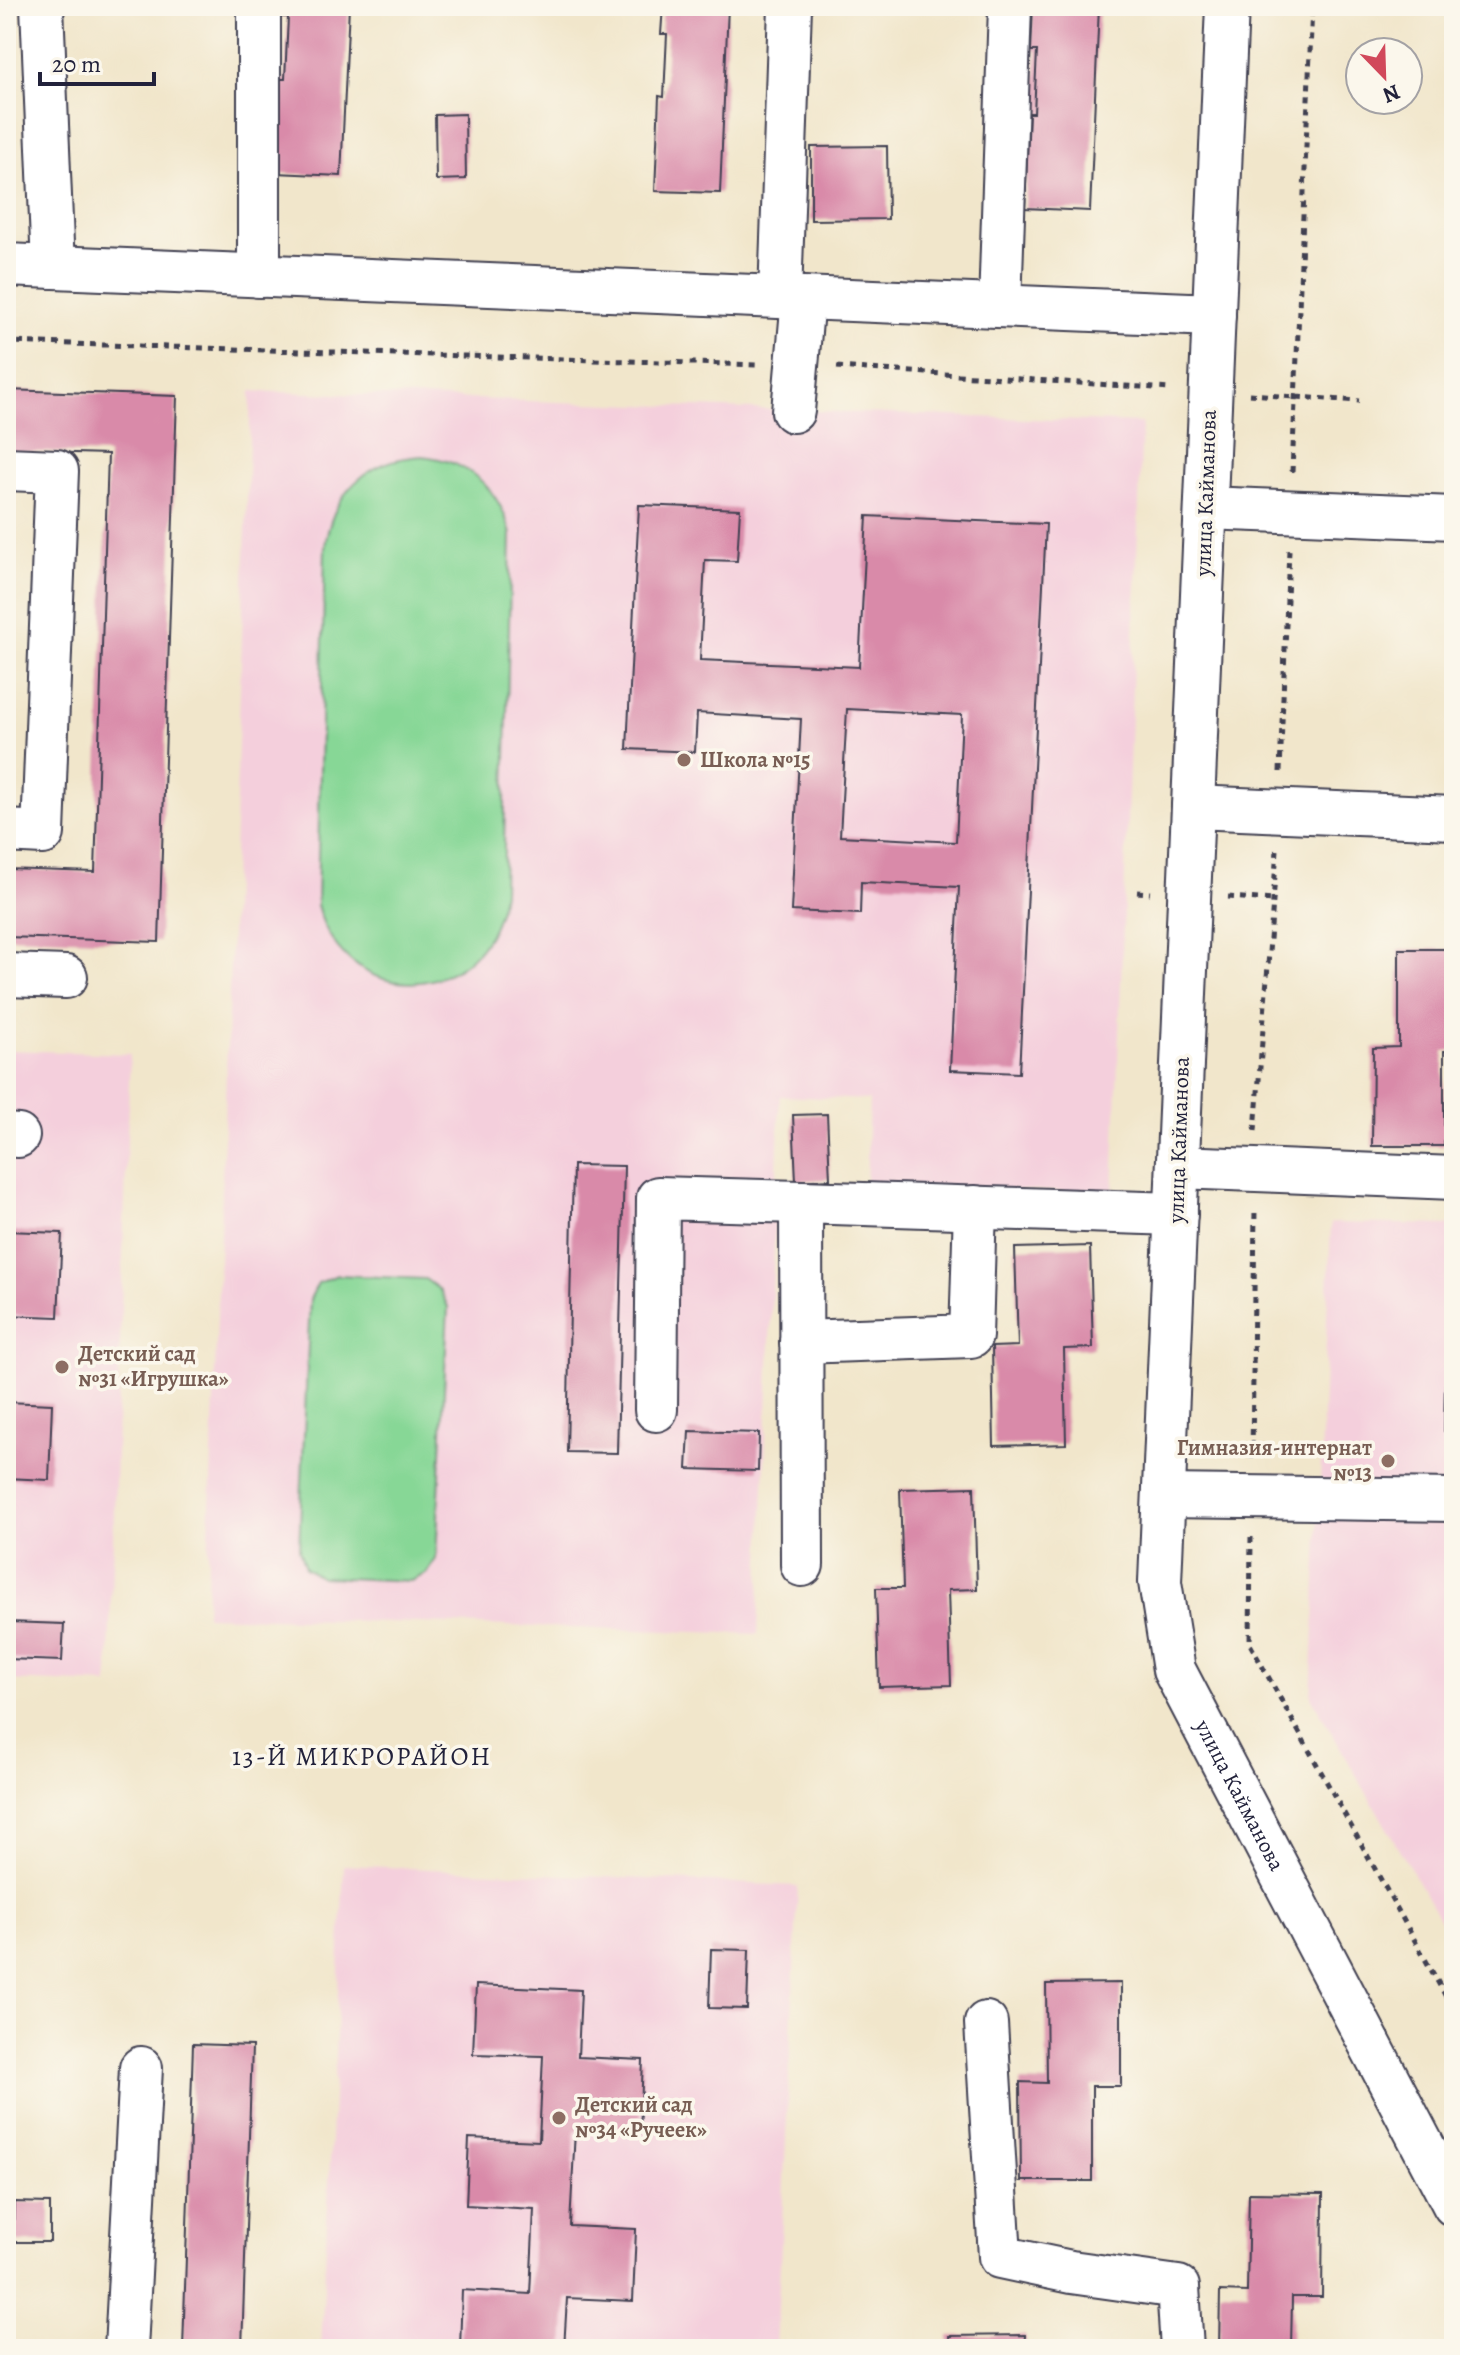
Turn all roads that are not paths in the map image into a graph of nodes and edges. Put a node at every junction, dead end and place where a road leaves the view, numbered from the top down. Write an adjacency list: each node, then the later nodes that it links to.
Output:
1 (42, 6): 7 (street)
2 (259, 6): 8 (street)
3 (790, 6): 9 (street)
4 (1010, 6): 10 (street)
5 (1227, 6): 11 (street, улица Кайманова)
6 (6, 265): 7 (street)
7 (53, 267): 8 (street)
8 (259, 276): 9 (street)
9 (792, 298): 10 (street); 12 (street)
10 (1000, 306): 11 (street)
11 (1214, 315): 14 (street, улица Кайманова)
12 (793, 411)
13 (6, 469): 18 (street)
14 (1206, 508): 15 (street); 16 (street, улица Кайманова)
15 (1454, 518)
16 (1193, 807): 17 (street); 21 (street, улица Кайманова)
17 (1454, 818)
18 (6, 831)
19 (6, 975): 20 (street)
20 (66, 977)
21 (1178, 1167): 22 (street); 25 (street, улица Кайманова)
22 (1454, 1178)
23 (801, 1202): 24 (street); 26 (street); 27 (street)
24 (975, 1207): 25 (street); 26 (street)
25 (1176, 1214): 28 (street, улица Кайманова)
26 (801, 1342): 30 (street)
27 (656, 1410)
28 (1164, 1496): 29 (street); 33 (street, улица Кайманова)
29 (1454, 1500)
30 (802, 1565)
31 (986, 2023): 35 (street)
32 (141, 2068): 34 (street)
33 (1454, 2205)
34 (126, 2349)
35 (1182, 2349)

